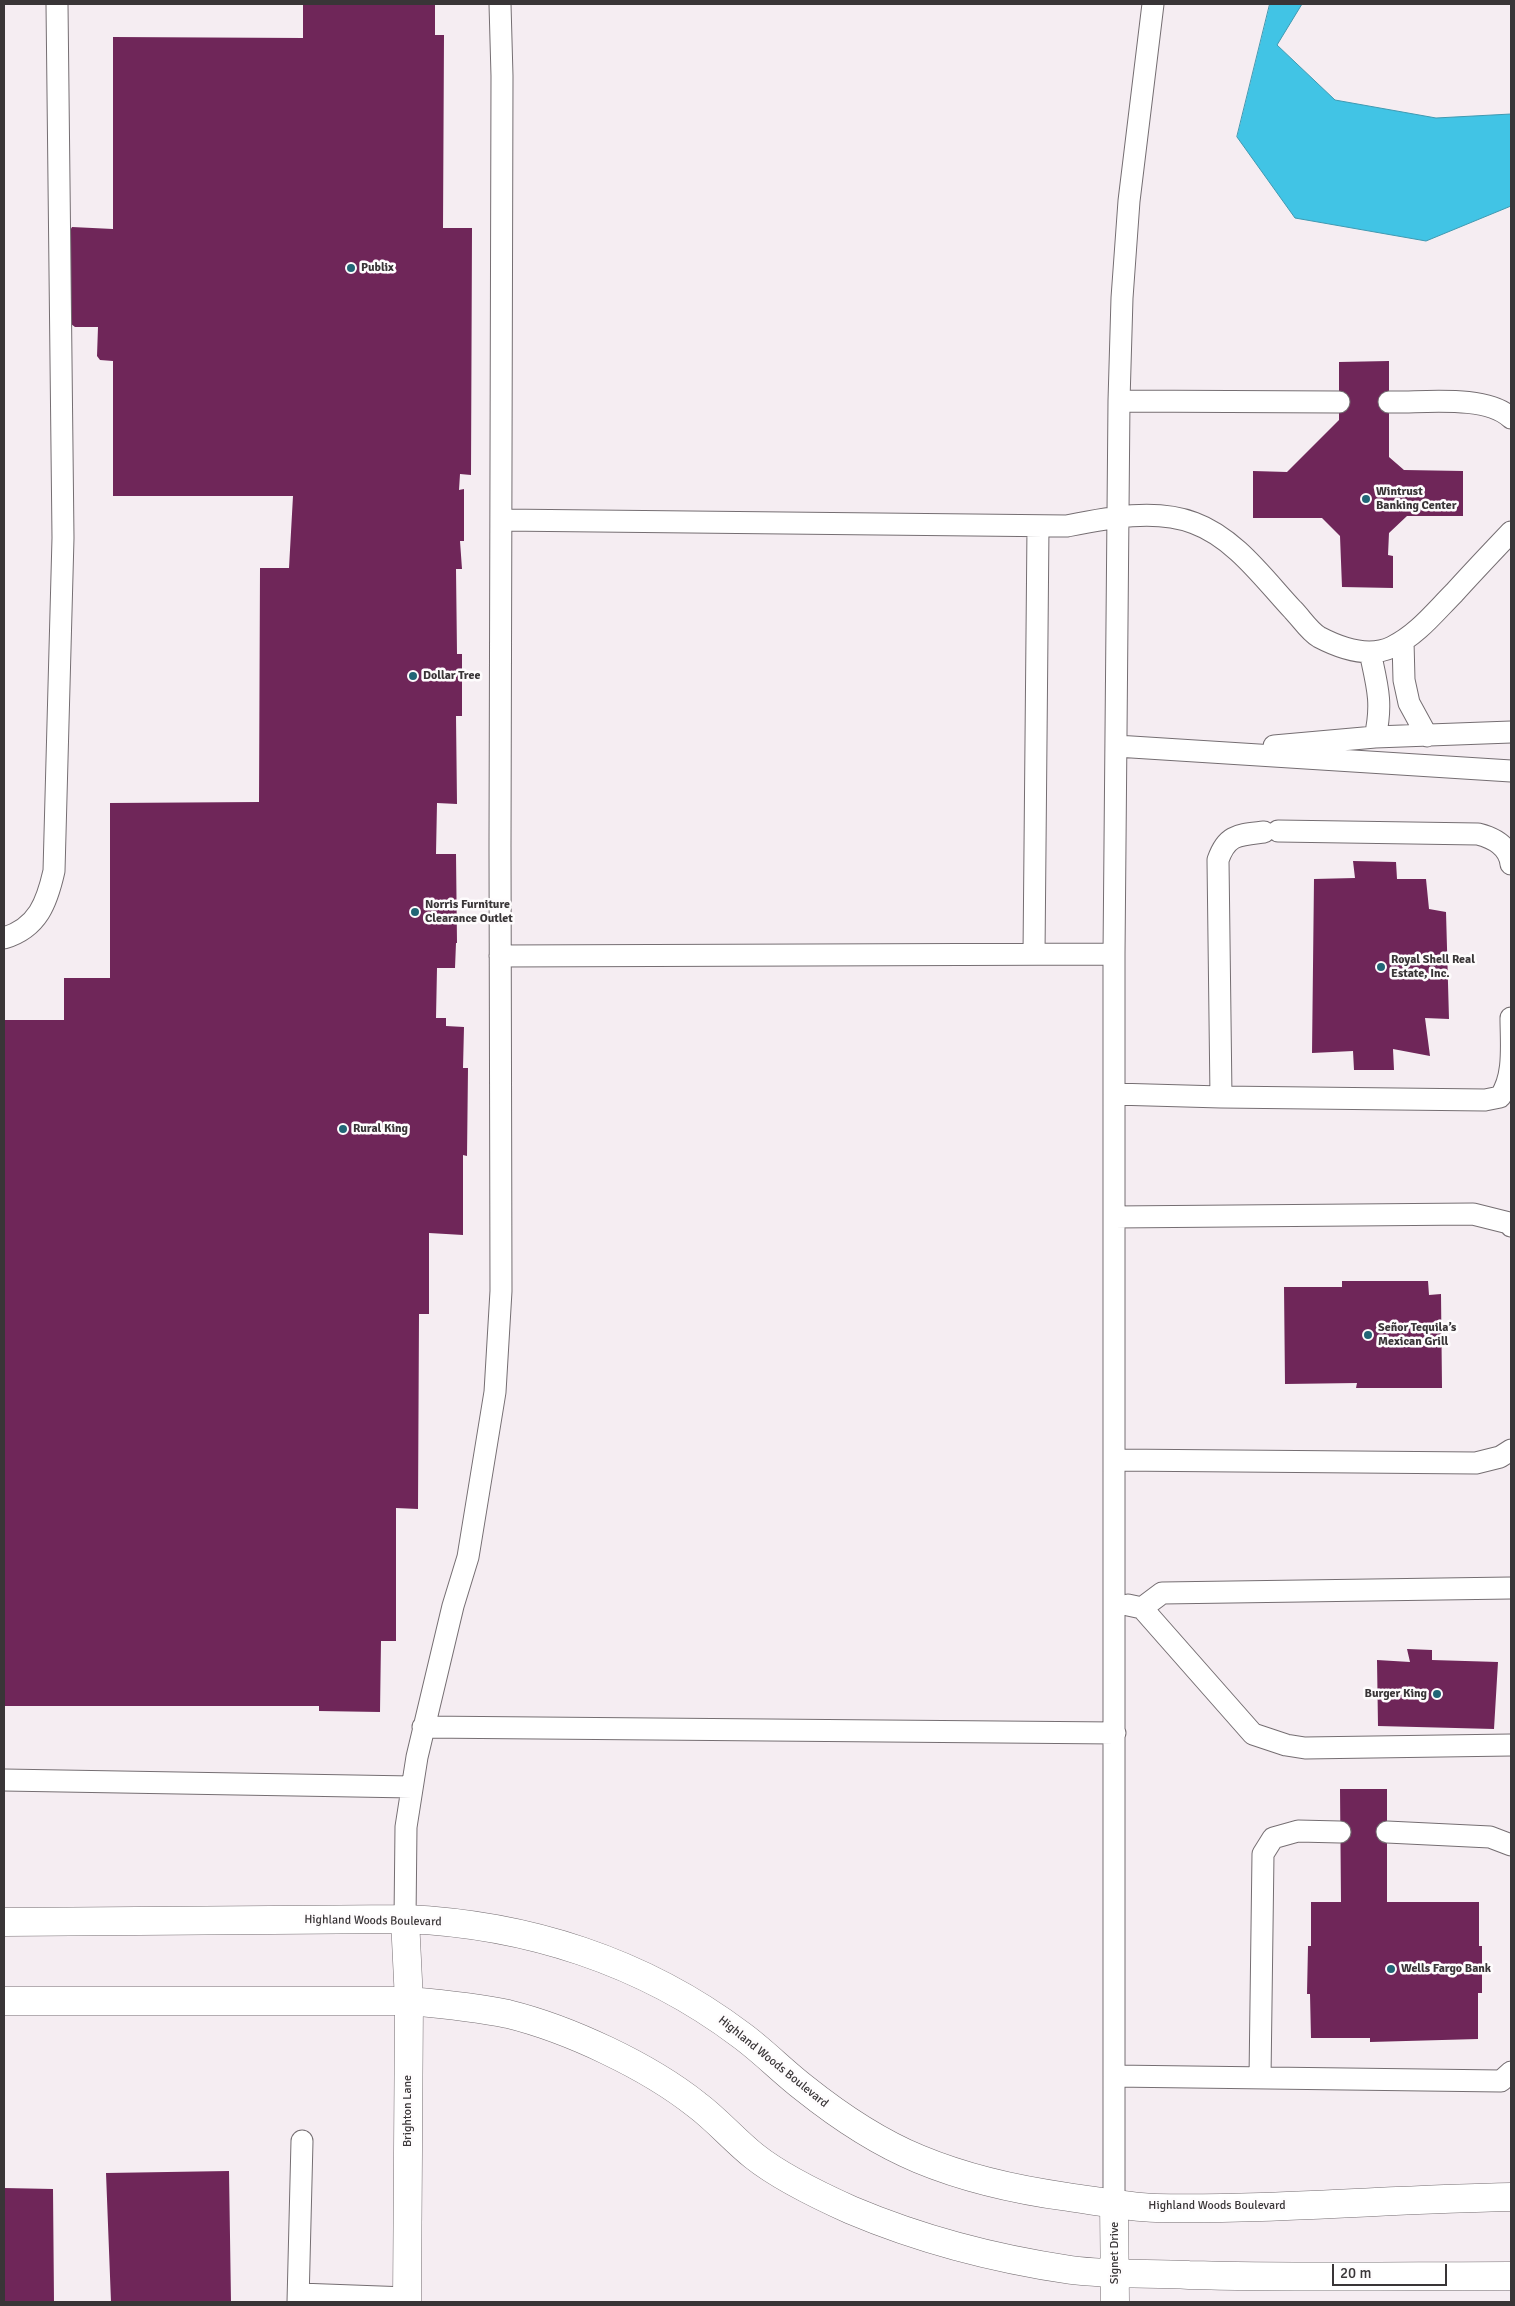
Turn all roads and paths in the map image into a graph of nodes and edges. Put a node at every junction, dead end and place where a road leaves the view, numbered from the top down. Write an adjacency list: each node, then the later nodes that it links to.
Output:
1 (57, 4): 21 (lane)
2 (500, 4): 9 (lane)
3 (1152, 4): 4 (lane)
4 (1119, 401): 5 (lane); 8 (lane)
5 (1338, 402)
6 (1389, 402): 7 (lane)
7 (1511, 418)
8 (1119, 516): 10 (lane); 13 (lane); 17 (lane)
9 (502, 520): 10 (lane); 24 (lane)
10 (1038, 527): 22 (lane)
11 (1511, 532): 12 (lane)
12 (1403, 641): 13 (lane); 15 (lane)
13 (1370, 652): 16 (lane)
14 (1511, 732): 15 (lane)
15 (1427, 736): 16 (lane)
16 (1375, 737): 18 (lane)
17 (1116, 746): 18 (lane); 23 (lane)
18 (1209, 751): 19 (lane)
19 (1511, 771)
20 (1511, 864): 27 (lane)
21 (4, 938)
22 (1034, 954): 23 (lane); 24 (lane)
23 (1114, 954): 26 (lane)
24 (500, 956): 35 (lane)
25 (1511, 1018): 27 (lane)
26 (1114, 1094): 27 (lane); 28 (lane)
27 (1221, 1097)
28 (1114, 1217): 29 (lane); 31 (lane)
29 (1511, 1226)
30 (1511, 1450): 31 (lane)
31 (1116, 1460): 33 (lane)
32 (1511, 1588): 34 (lane)
33 (1115, 1603): 34 (lane); 36 (lane)
34 (1142, 1608): 37 (lane)
35 (423, 1727): 36 (lane); 39 (lane)
36 (1115, 1733): 48 (lane)
37 (1511, 1746)
38 (4, 1780): 39 (lane)
39 (412, 1787): 43 (lane)
40 (1340, 1832): 49 (lane)
41 (1387, 1832): 42 (lane)
42 (1511, 1844)
43 (405, 1919): 44 (street, Highland Woods Boulevard); 46 (street, Brighton Lane); 52 (street, Highland Woods Boulevard)
44 (4, 1922)
45 (4, 2001): 46 (street)
46 (409, 2001): 53 (street); 56 (street, Brighton Lane)
47 (1511, 2072): 49 (lane)
48 (1114, 2076): 49 (lane); 52 (lane)
49 (1260, 2078)
50 (302, 2141): 55 (lane)
51 (1511, 2197): 52 (street, Highland Woods Boulevard)
52 (1114, 2203): 53 (street, Signet Drive)
53 (1114, 2272): 54 (street); 57 (street, Signet Drive)
54 (1511, 2276)
55 (298, 2298): 56 (lane)
56 (407, 2300)
57 (1115, 2302)

